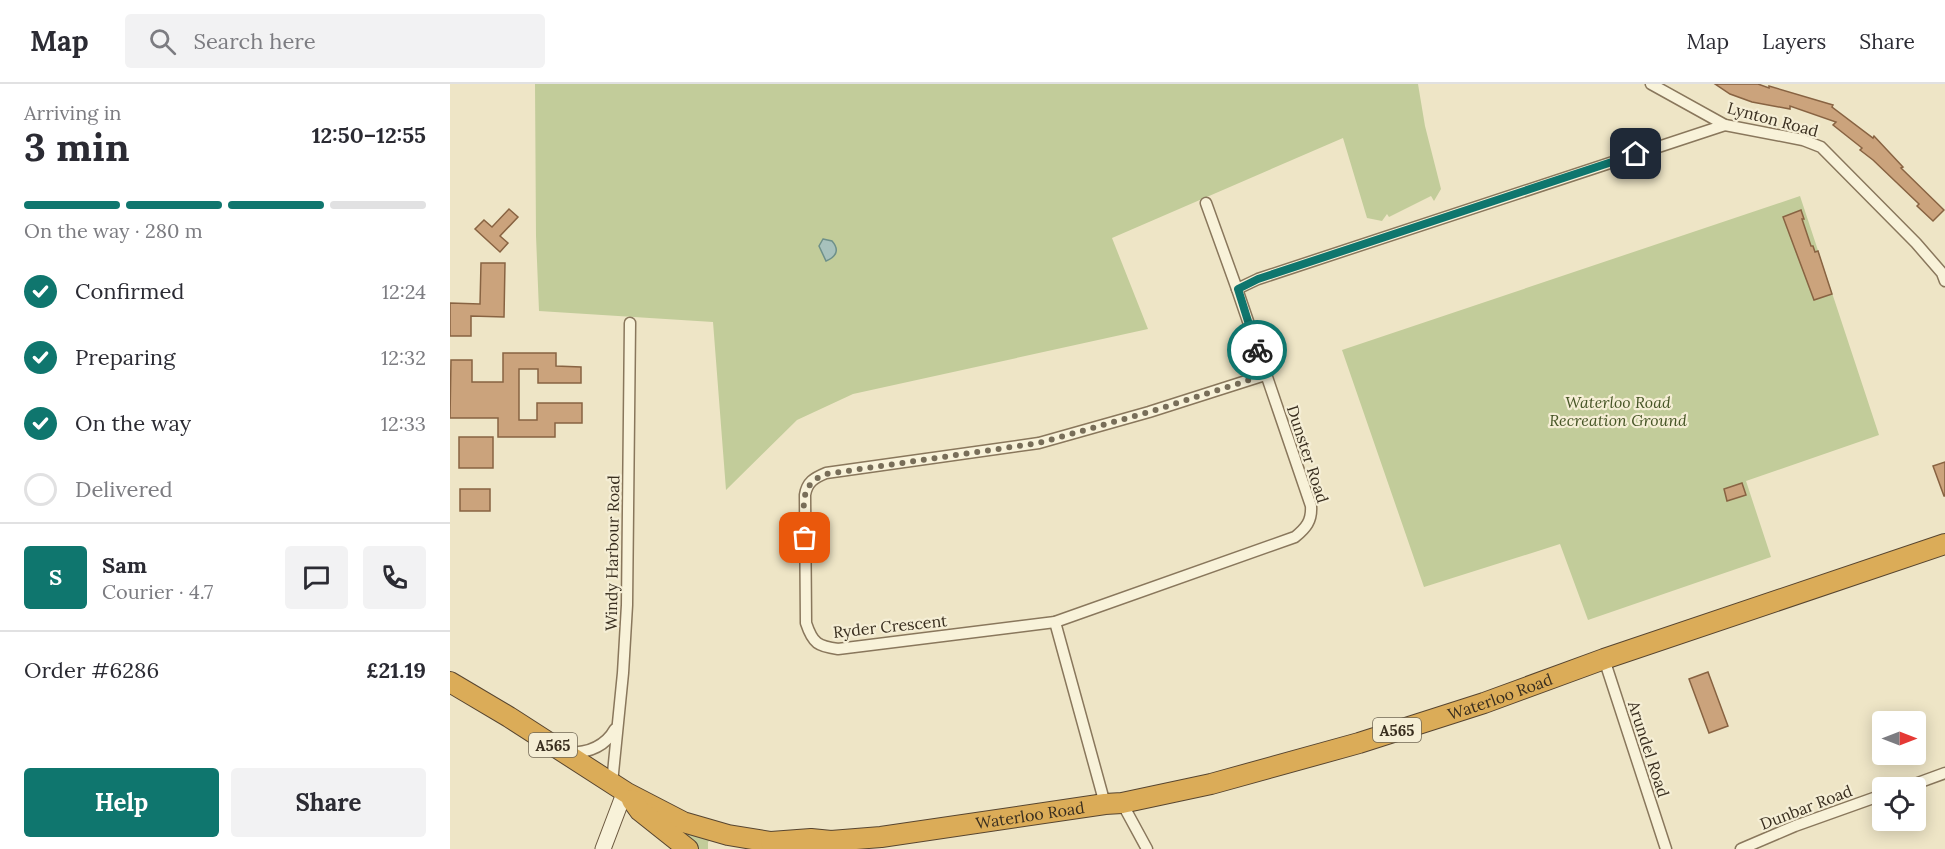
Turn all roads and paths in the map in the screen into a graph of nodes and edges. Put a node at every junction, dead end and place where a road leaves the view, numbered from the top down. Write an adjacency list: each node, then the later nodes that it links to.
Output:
1 (1651, 84): 2 (street, Lynton Road)
2 (1725, 124): 4 (street, Lynton Road); 5 (street)
3 (1206, 203): 5 (street, Dunster Road)
4 (1944, 275)
5 (1238, 289): 7 (street, Dunster Road)
6 (630, 323): 12 (street, Windy Harbour Road)
7 (1265, 375): 9 (street, Dunster Road); 9 (street, Ryder Crescent)
8 (1945, 544): 10 (highway, Waterloo Road / A565)
9 (1055, 622): 18 (street)
10 (1604, 659): 18 (highway, Waterloo Road / A565); 25 (street, Arundel Road)
11 (450, 682): 13 (highway, A565)
12 (617, 725): 13 (street); 16 (street, Windy Harbour Road)
13 (565, 752): 16 (highway, A565)
14 (1945, 773): 15 (street)
15 (1926, 780)
16 (622, 789): 19 (highway, A565); 22 (street); 23 (highway, A565)
17 (1872, 799): 26 (street, Dunbar Road)
18 (1114, 803): 21 (highway, Waterloo Road / A565); 24 (street)
19 (722, 842): 20 (highway, A565)
20 (777, 845): 21 (highway, Waterloo Road / A565)
21 (823, 845)
22 (603, 849)
23 (688, 849)
24 (1147, 849)
25 (1666, 849)
26 (1741, 849)

